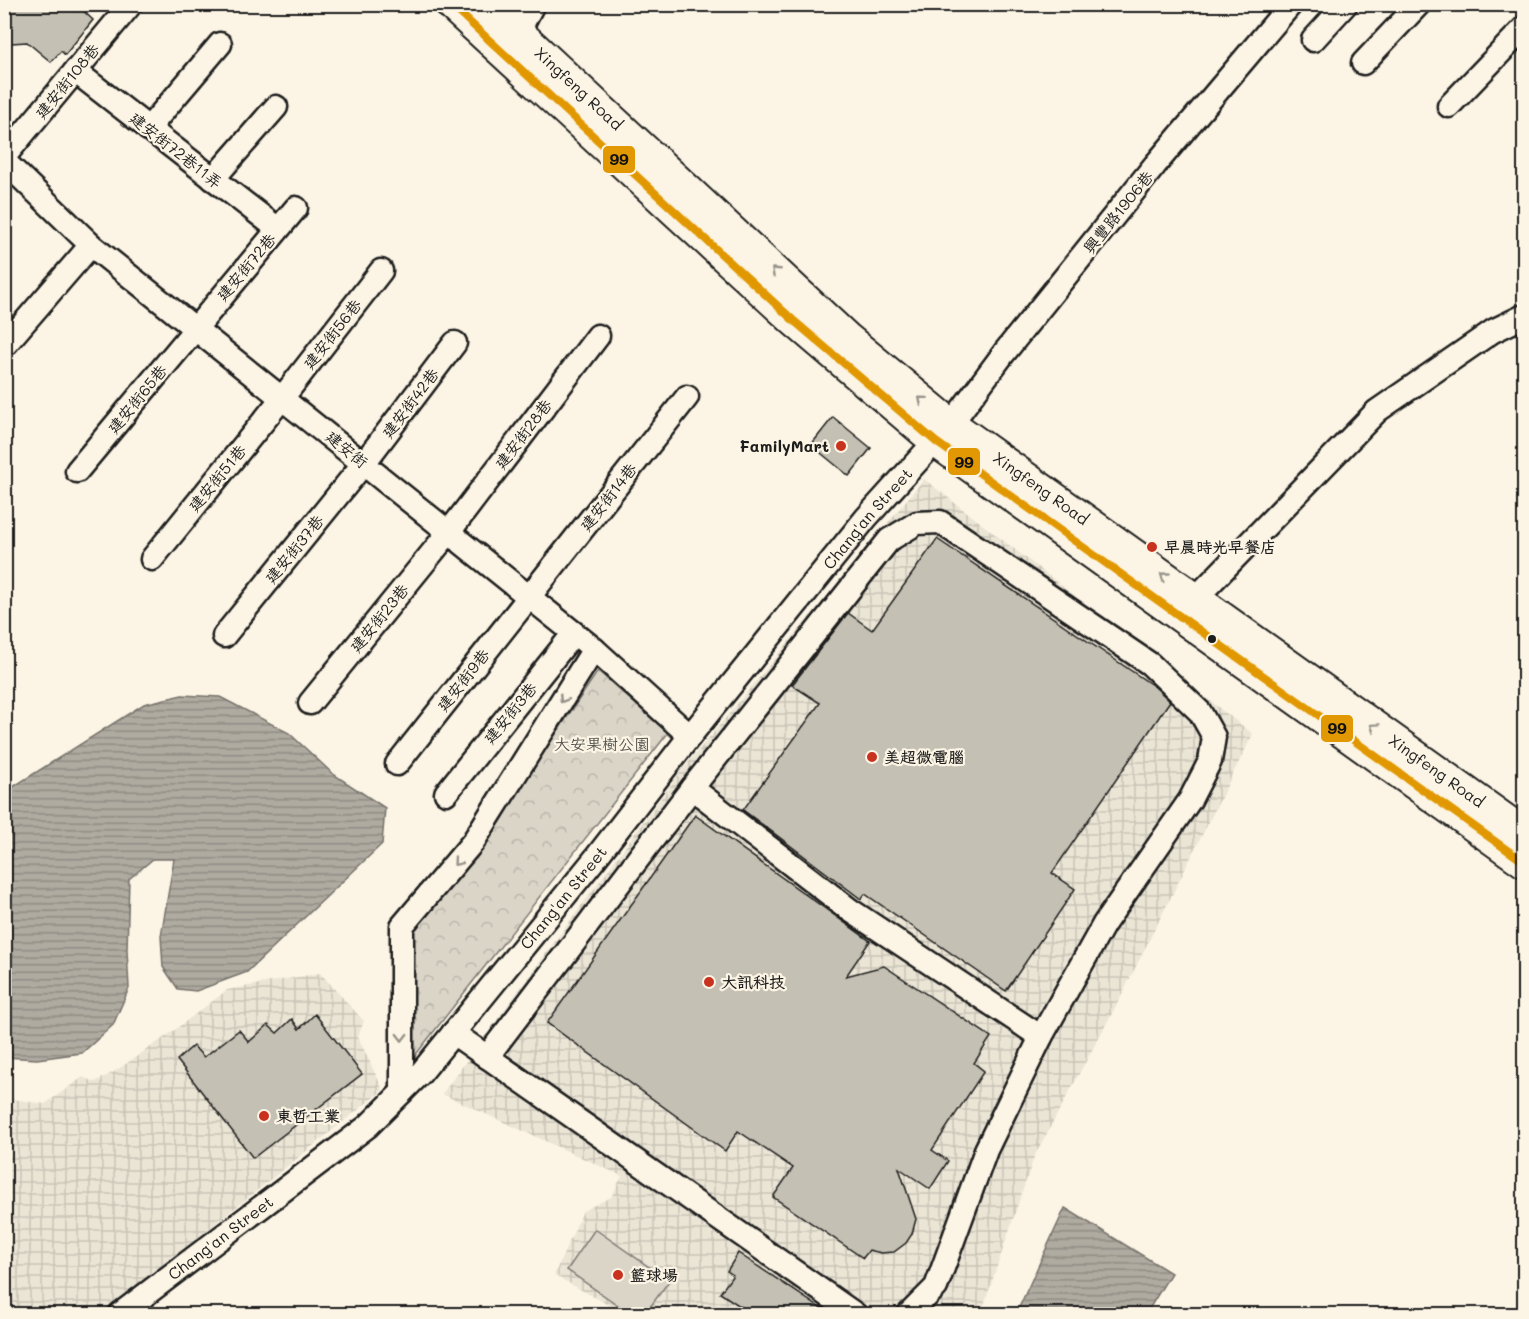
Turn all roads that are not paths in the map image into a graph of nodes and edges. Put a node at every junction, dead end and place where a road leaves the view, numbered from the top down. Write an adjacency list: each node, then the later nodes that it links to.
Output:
1 (131, 4): 13 (street, 建安街108巷)
2 (450, 4): 30 (main road, Xingfeng Road)
3 (488, 4): 9 (main road, Xingfeng Road)
4 (533, 4): 9 (street)
5 (1291, 4): 30 (street, 興豐路1906巷)
6 (1346, 4): 10 (street)
7 (1419, 4): 12 (street)
8 (1524, 28): 14 (street)
9 (518, 33): 30 (main road, Xingfeng Road, one-way to 9)
10 (1313, 40)
11 (220, 44): 16 (street)
12 (1363, 63)
13 (75, 71): 16 (street, 建安街72巷11弄); 17 (street, 建安街108巷)
14 (1449, 106)
15 (276, 107): 18 (street)
16 (148, 129): 18 (street, 建安街72巷11弄)
17 (4, 159): 21 (street, 建安街)
18 (213, 179): 20 (street, 建安街72巷11弄)
19 (296, 208): 20 (street, 建安街72巷)
20 (278, 230): 24 (street, 建安街72巷)
21 (92, 244): 24 (street, 建安街); 27 (street)
22 (381, 271): 28 (street, 建安街56巷)
23 (1524, 316): 36 (street)
24 (196, 327): 28 (street, 建安街); 32 (street, 建安街65巷)
25 (597, 336): 33 (street, 建安街28巷)
26 (455, 343): 31 (street, 建安街42巷)
27 (4, 346)
28 (283, 397): 31 (street, 建安街); 34 (street, 建安街51巷)
29 (687, 397): 35 (street, 建安街14巷)
30 (943, 433): 36 (main road, Xingfeng Road, one-way to 30); 41 (street, Chang'an Street); 46 (main road, Xingfeng Road)
31 (364, 463): 33 (street, 建安街); 38 (street, 建安街37巷)
32 (77, 471)
33 (449, 532): 35 (street, 建安街); 40 (street, 建安街23巷)
34 (152, 559)
35 (529, 597): 37 (street, 建安街); 42 (street, 建安街9巷)
36 (1196, 599): 45 (main road, Xingfeng Road, one-way to 36)
37 (574, 633): 39 (street, 建安街); 44 (street, 建安街3巷)
38 (224, 636)
39 (594, 649): 41 (street, 建安街); 50 (street, one-way to 50)
40 (310, 703)
41 (690, 736): 47 (street, Chang'an Street)
42 (397, 764)
43 (692, 788): 48 (street); 48 (street); 49 (street)
44 (446, 793)
45 (1524, 833)
46 (1524, 862)
47 (453, 1033): 49 (street); 50 (street, Chang'an Street)
48 (1041, 1037): 53 (street)
49 (487, 1057): 52 (street)
50 (402, 1092): 51 (street, Chang'an Street)
51 (120, 1314)
52 (855, 1314)
53 (909, 1314)

